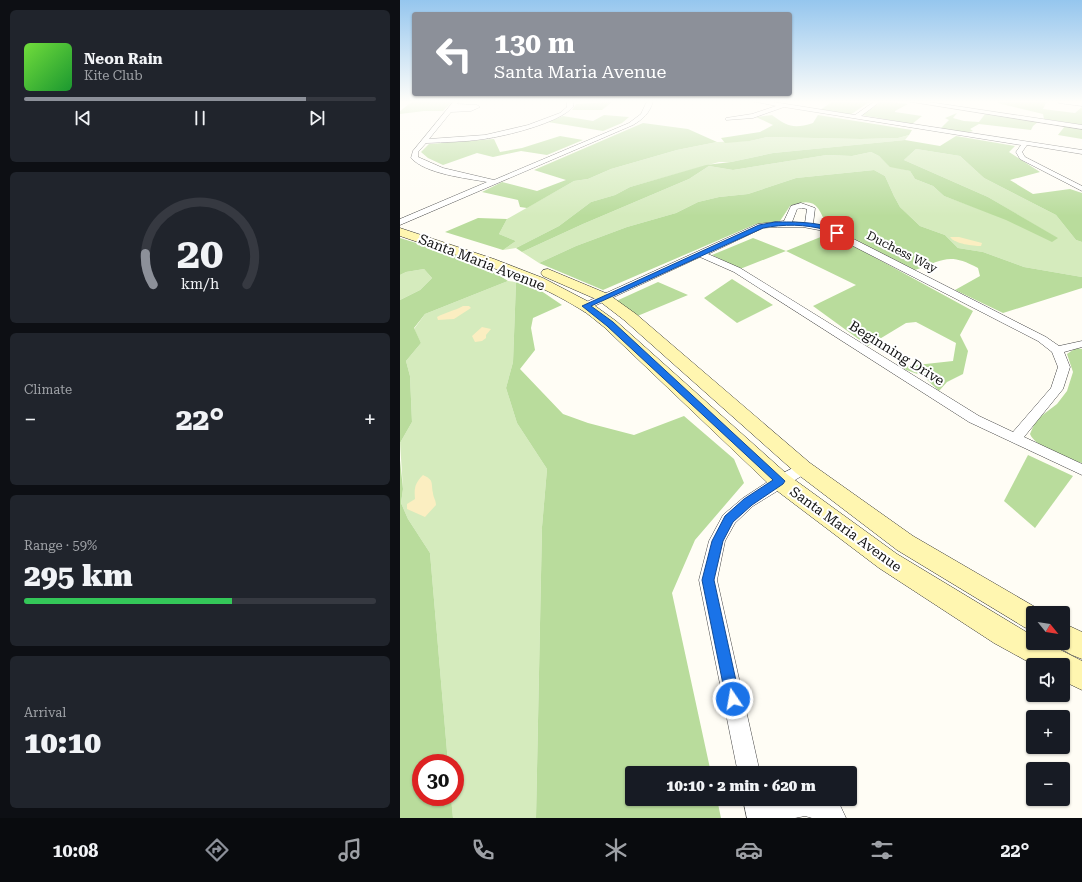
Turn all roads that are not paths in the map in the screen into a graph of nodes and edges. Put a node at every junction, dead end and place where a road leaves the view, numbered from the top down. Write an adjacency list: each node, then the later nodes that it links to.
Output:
1 (452, 139): 4 (street)
2 (596, 139): 7 (street)
3 (995, 139): 5 (street)
4 (424, 141): 7 (street)
5 (1025, 144): 6 (street); 8 (street)
6 (1082, 152)
7 (496, 182): 10 (street)
8 (1082, 189)
9 (787, 223): 11 (street, Duchess Way); 11 (street); 12 (street, Duchess Way)
10 (401, 224): 13 (street, Santa Maria Avenue)
11 (809, 224): 15 (street, Duchess Way)
12 (701, 254): 13 (street, Duchess Way); 16 (street, Beginning Drive)
13 (594, 302): 17 (street, Santa Maria Avenue); 19 (street, Santa Maria Avenue)
14 (1082, 344): 15 (street)
15 (1056, 350): 16 (street)
16 (1016, 438): 18 (street, Beginning Drive)
17 (803, 468): 19 (street); 20 (street, Santa Maria Avenue)
18 (1082, 470)
19 (780, 481): 23 (street, Santa Maria Avenue); 26 (street)
20 (1026, 615)
21 (1070, 639): 22 (street)
22 (1082, 646)
23 (1048, 658)
24 (1070, 670): 25 (street, Santa Maria Avenue)
25 (1082, 676)
26 (748, 766)
27 (757, 810): 28 (street)
28 (835, 818)

